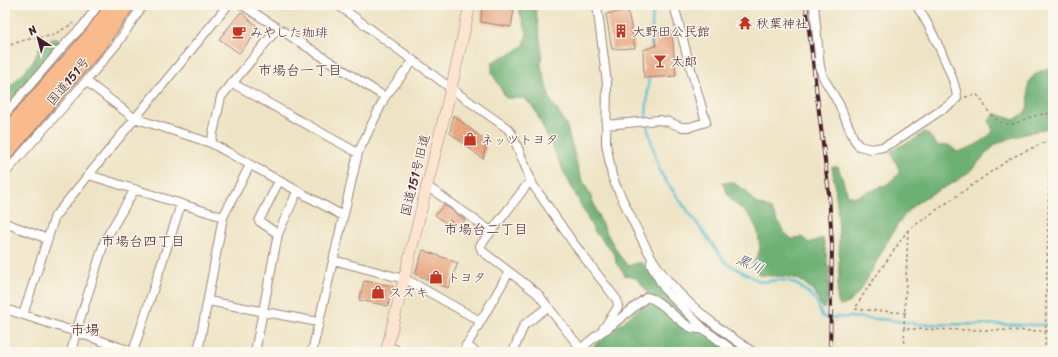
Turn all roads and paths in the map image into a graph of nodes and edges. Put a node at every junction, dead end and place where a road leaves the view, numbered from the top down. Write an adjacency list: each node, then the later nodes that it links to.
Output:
1 (98, 5): 15 (street)
2 (113, 5): 28 (highway, 国道151号)
3 (127, 5): 33 (highway, 国道151号)
4 (143, 5): 19 (street)
5 (228, 5): 26 (street)
6 (242, 5): 14 (street)
7 (258, 5): 14 (street)
8 (338, 5): 18 (street)
9 (470, 5): 21 (street, 国道151号旧道)
10 (597, 5): 27 (street)
11 (674, 5): 27 (street)
12 (814, 5): 23 (street)
13 (916, 5): 23 (street)
14 (253, 12): 16 (street)
15 (84, 24): 17 (path); 25 (street)
16 (278, 28): 20 (street); 22 (street)
17 (5, 47)
18 (413, 61): 21 (street); 22 (street)
19 (86, 81): 26 (street); 35 (street)
20 (232, 83): 31 (street); 32 (street)
21 (452, 89): 38 (street); 39 (street, 国道151号旧道)
22 (385, 97): 32 (street)
23 (957, 98): 24 (path)
24 (1053, 113)
25 (5, 114)
26 (134, 118): 31 (street); 36 (street)
27 (606, 125): 51 (street)
28 (5, 133)
29 (1053, 138): 30 (path)
30 (1050, 139): 46 (path); 65 (path)
31 (211, 143): 34 (street)
32 (358, 153): 43 (street)
33 (5, 154)
34 (250, 165): 37 (street); 44 (street)
35 (5, 173)
36 (89, 175): 40 (street); 49 (street)
37 (279, 181): 41 (street); 48 (street)
38 (530, 181): 47 (street); 63 (street)
39 (426, 188): 47 (street); 53 (street, 国道151号旧道)
40 (135, 189): 42 (street); 66 (street)
41 (297, 192): 43 (street); 48 (street)
42 (182, 204): 44 (street); 72 (street)
43 (343, 216): 50 (street)
44 (223, 217): 54 (street)
45 (5, 223): 49 (street)
46 (908, 230): 58 (path); 58 (path)
47 (491, 231): 52 (street)
48 (278, 234): 57 (street)
49 (48, 239): 59 (street)
50 (332, 260): 53 (street); 61 (street)
51 (653, 260): 64 (street); 80 (street)
52 (509, 272): 55 (street); 60 (street)
53 (404, 279): 60 (street); 68 (street, 国道151号旧道)
54 (208, 301): 57 (street); 73 (street)
55 (548, 307): 70 (street); 78 (street)
56 (5, 309): 59 (street)
57 (262, 311): 61 (street); 74 (street)
58 (906, 313): 62 (path)
59 (22, 315): 66 (street)
60 (480, 321): 69 (street)
61 (318, 322): 75 (street)
62 (904, 328): 65 (path); 81 (path)
63 (603, 330): 64 (street); 70 (street)
64 (705, 330): 79 (street)
65 (1046, 330): 67 (path); 82 (path)
66 (76, 332): 71 (street); 72 (street)
67 (1053, 332)
68 (387, 349): 76 (street)
69 (464, 349): 77 (street)
70 (579, 350)
71 (71, 352)
72 (133, 352)
73 (198, 352)
74 (254, 352)
75 (312, 352)
76 (399, 352)
77 (476, 352)
78 (513, 352)
79 (735, 352)
80 (753, 352)
81 (904, 352)
82 (1045, 352)

